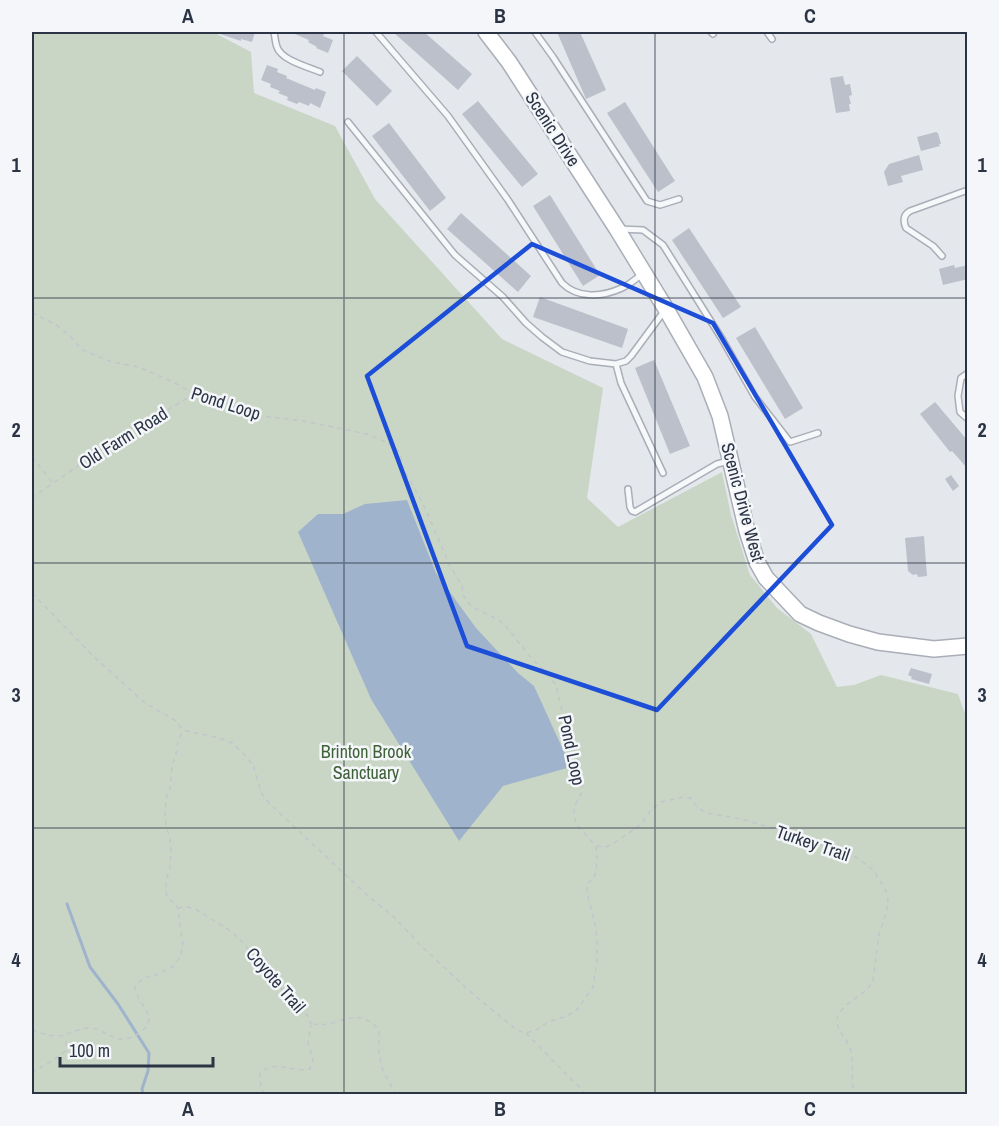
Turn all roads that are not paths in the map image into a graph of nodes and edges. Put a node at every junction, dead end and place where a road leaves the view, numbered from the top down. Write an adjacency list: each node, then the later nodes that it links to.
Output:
1 (274, 32): 7 (lane)
2 (376, 32): 13 (lane)
3 (486, 32): 11 (street, Scenic Drive)
4 (535, 32): 10 (lane)
5 (767, 32): 6 (lane)
6 (772, 39)
7 (320, 72)
8 (348, 122): 15 (lane)
9 (968, 190): 12 (lane)
10 (679, 199)
11 (617, 229): 13 (street, Scenic Drive West); 18 (lane)
12 (942, 256)
13 (644, 273): 14 (street, Scenic Drive West)
14 (666, 309): 15 (lane); 19 (street, Scenic Drive West)
15 (616, 364): 20 (lane)
16 (968, 373): 17 (lane)
17 (968, 419)
18 (818, 433)
19 (730, 460): 21 (lane); 22 (street, Scenic Drive West)
20 (663, 473)
21 (628, 489)
22 (968, 646)

